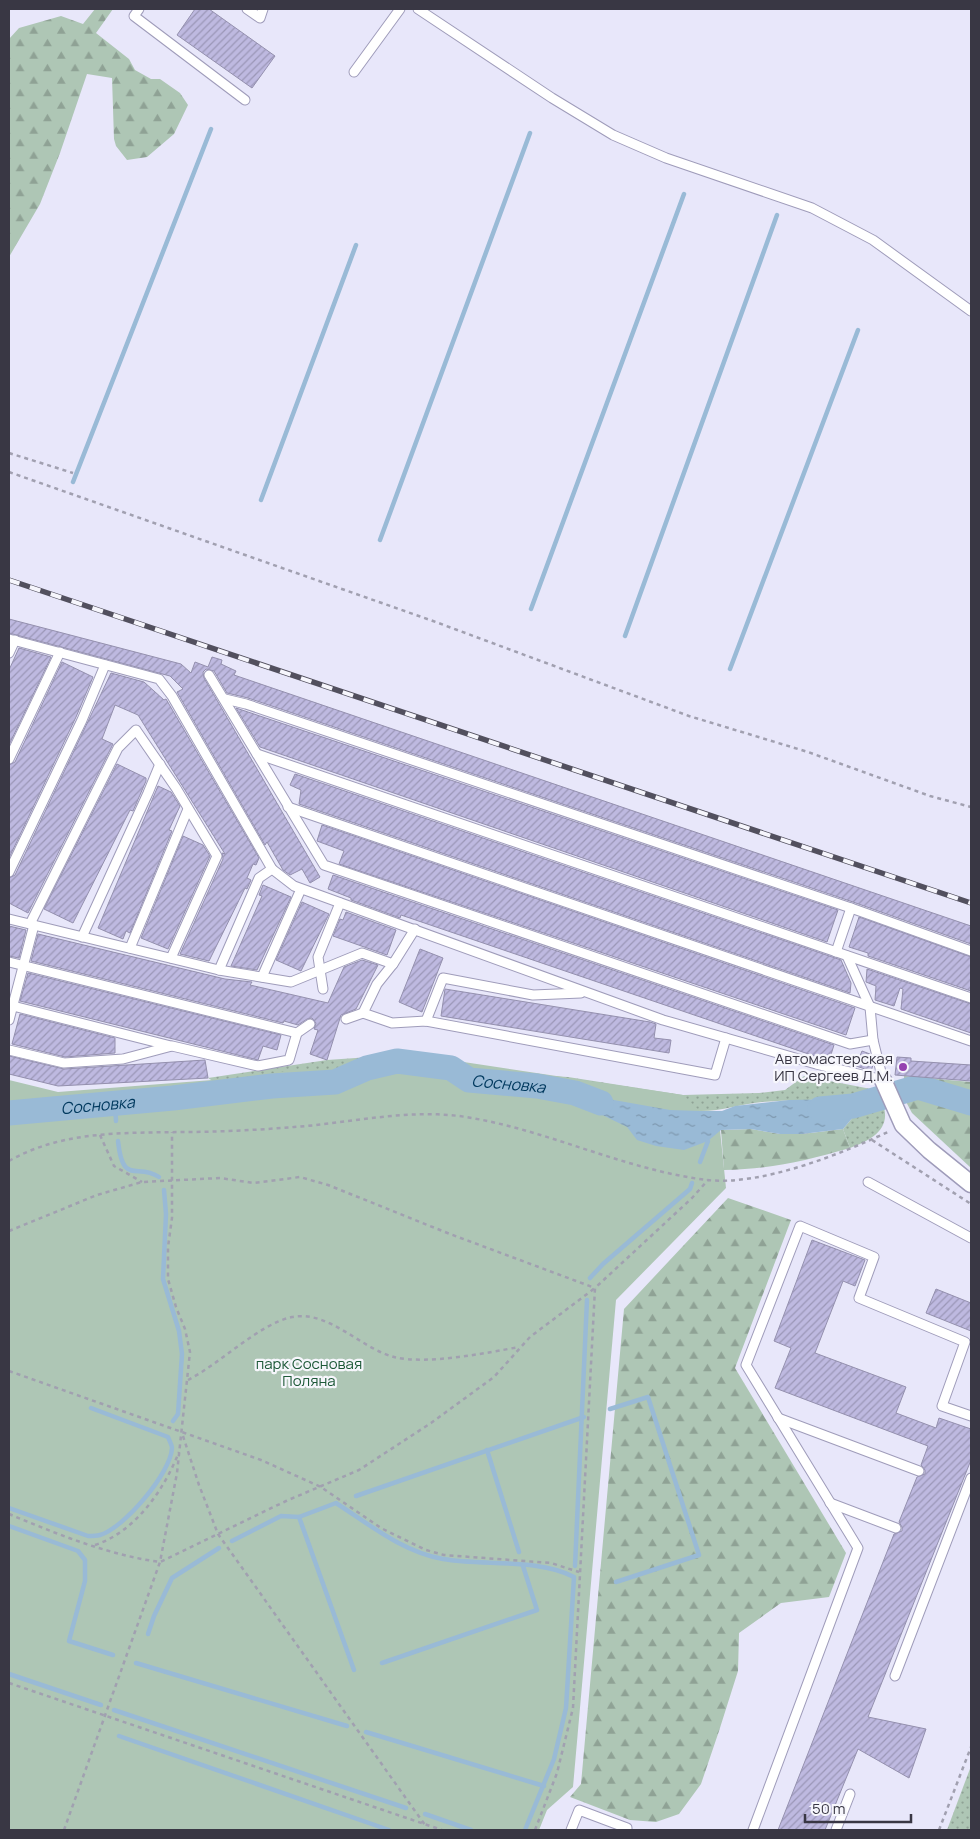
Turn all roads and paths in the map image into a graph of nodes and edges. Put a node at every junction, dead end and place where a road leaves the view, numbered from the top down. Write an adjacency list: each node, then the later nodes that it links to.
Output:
1 (139, 9): 7 (lane)
2 (248, 9): 3 (lane)
3 (263, 9)
4 (400, 9): 6 (lane)
5 (418, 9): 8 (lane)
6 (354, 72)
7 (245, 100)
8 (971, 311)
9 (9, 453): 11 (path)
10 (9, 472): 21 (path)
11 (73, 474)
12 (12, 639): 13 (lane); 14 (lane)
13 (60, 652): 15 (lane); 19 (lane)
14 (9, 653)
15 (105, 665): 24 (lane); 25 (lane)
16 (209, 675): 17 (lane)
17 (225, 699): 18 (lane); 28 (lane)
18 (257, 754): 22 (lane); 34 (lane)
19 (9, 759)
20 (160, 764): 23 (lane); 30 (lane); 32 (lane)
21 (971, 807)
22 (288, 808): 48 (lane); 56 (lane)
23 (188, 809): 33 (lane); 37 (lane)
24 (272, 869): 26 (lane); 42 (lane)
25 (9, 872)
26 (301, 889): 27 (lane); 43 (lane)
27 (340, 903): 31 (lane); 41 (lane)
28 (851, 908): 34 (lane); 35 (lane)
29 (9, 919): 30 (lane)
30 (32, 925): 32 (lane); 40 (lane)
31 (415, 929): 39 (lane); 45 (lane)
32 (82, 937): 33 (lane)
33 (130, 948): 37 (lane)
34 (836, 952): 36 (lane)
35 (971, 952)
36 (846, 956): 46 (lane); 48 (lane)
37 (171, 958): 42 (lane)
38 (9, 962): 40 (lane)
39 (393, 964): 41 (lane); 49 (lane)
40 (23, 966): 47 (lane); 54 (lane)
41 (321, 969): 43 (lane); 44 (lane)
42 (219, 970): 43 (lane)
43 (262, 977)
44 (323, 989)
45 (587, 992): 52 (lane); 55 (lane)
46 (971, 998)
47 (11, 1005): 51 (lane); 58 (lane)
48 (870, 1007): 56 (lane); 57 (lane)
49 (363, 1014): 50 (lane); 52 (lane)
50 (346, 1019)
51 (9, 1020)
52 (426, 1021): 55 (lane)
53 (310, 1024): 54 (lane)
54 (297, 1033): 58 (lane)
55 (726, 1038): 60 (lane)
56 (873, 1040): 60 (lane)
57 (971, 1041)
58 (172, 1046): 59 (lane)
59 (9, 1050)
60 (886, 1084): 61 (street)
61 (903, 1125): 64 (path); 70 (street)
62 (172, 1132): 63 (path); 66 (path); 67 (path)
63 (100, 1135): 65 (path); 68 (path)
64 (872, 1140): 67 (path); 71 (path)
65 (9, 1161)
66 (172, 1180): 68 (path); 74 (path); 77 (path)
67 (708, 1180): 74 (path)
68 (142, 1182): 72 (path)
69 (868, 1182): 73 (lane)
70 (971, 1184)
71 (971, 1204)
72 (9, 1231)
73 (971, 1238)
74 (595, 1288): 75 (path); 91 (path)
75 (521, 1347): 77 (path); 84 (path)
76 (9, 1370): 80 (path)
77 (188, 1380): 80 (path)
78 (971, 1416): 79 (lane)
79 (778, 1418): 82 (lane); 85 (lane)
80 (183, 1433): 81 (path); 84 (path); 88 (path)
81 (180, 1448): 89 (path); 90 (path)
82 (919, 1471)
83 (971, 1478): 92 (lane)
84 (321, 1488): 88 (path); 91 (path)
85 (830, 1503): 87 (lane); 103 (lane)
86 (9, 1514): 89 (path)
87 (896, 1528)
88 (218, 1534): 90 (path); 97 (path)
89 (94, 1545): 90 (path)
90 (160, 1562): 94 (path)
91 (579, 1572): 100 (path)
92 (895, 1676)
93 (9, 1683): 94 (path)
94 (104, 1716): 97 (path); 98 (path)
95 (971, 1747): 105 (path)
96 (850, 1794): 104 (lane)
97 (425, 1825): 99 (path)
98 (64, 1830)
99 (442, 1830)
100 (535, 1830)
101 (571, 1830): 102 (lane)
102 (627, 1830)
103 (753, 1830)
104 (836, 1830)
105 (939, 1830)

